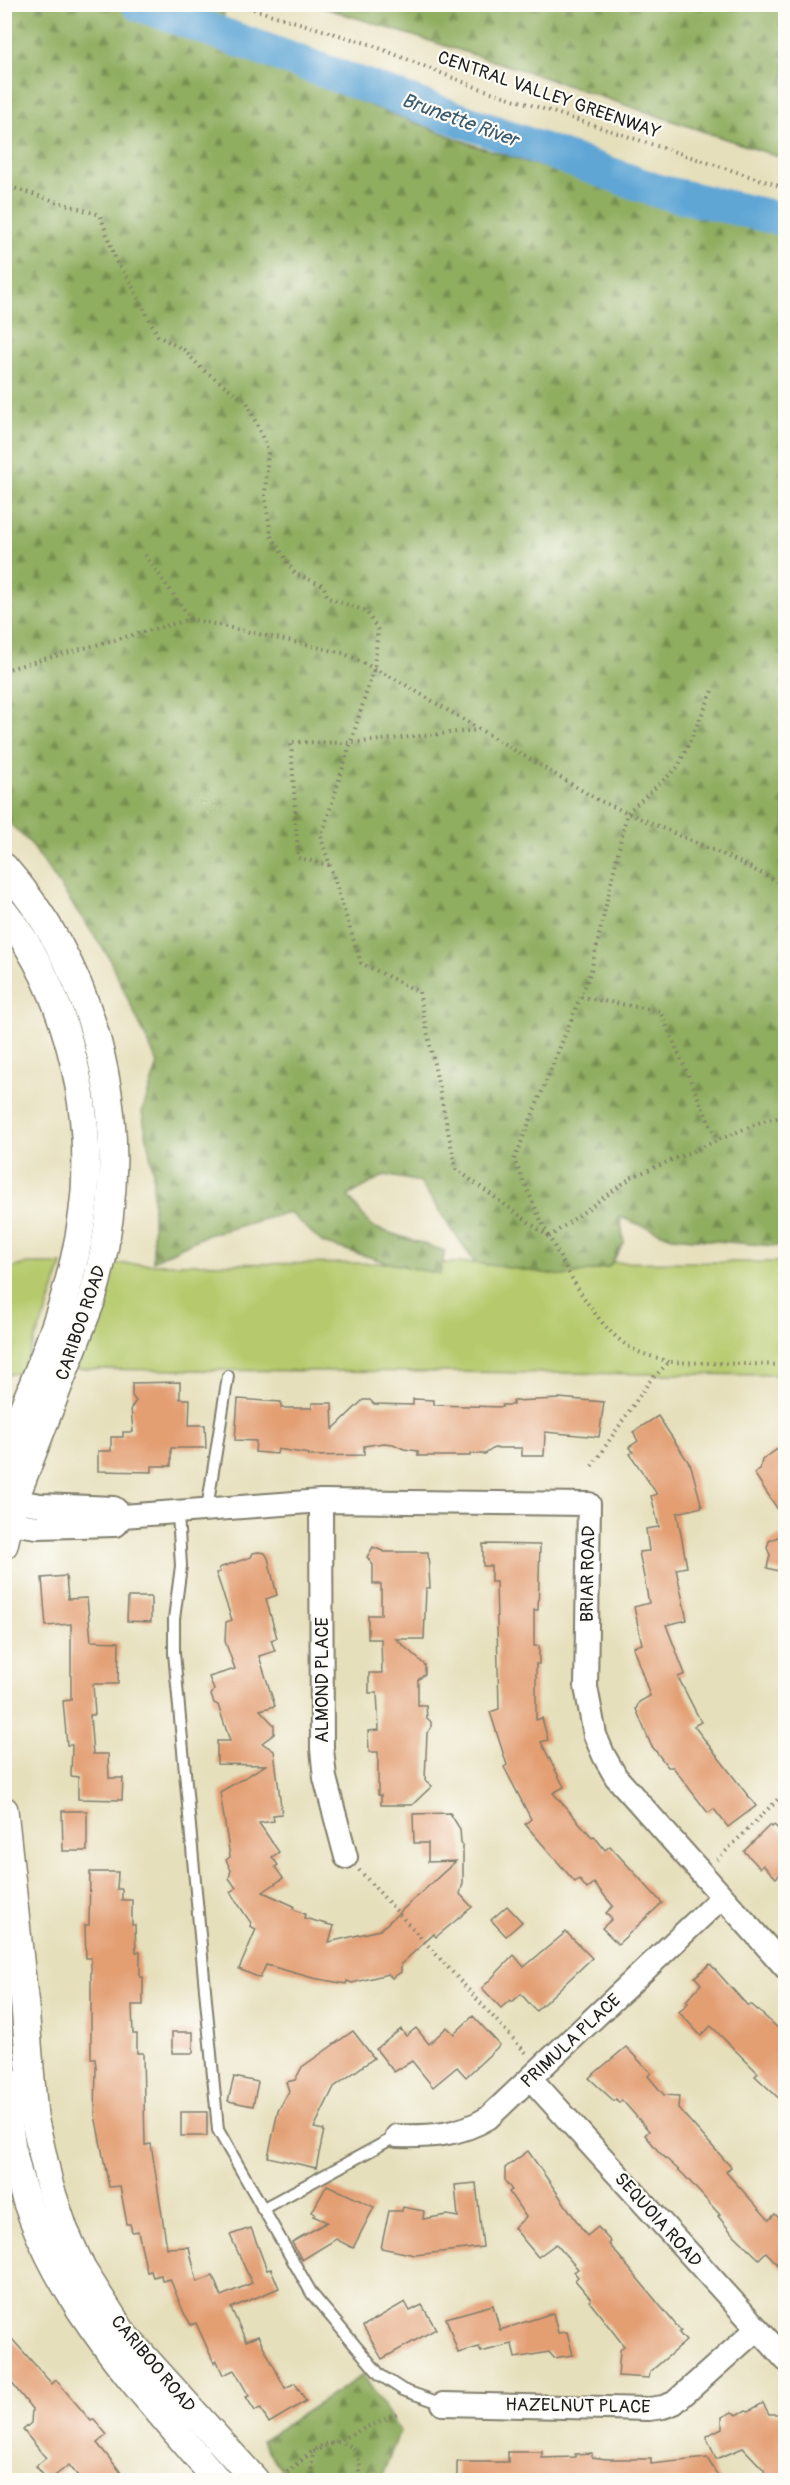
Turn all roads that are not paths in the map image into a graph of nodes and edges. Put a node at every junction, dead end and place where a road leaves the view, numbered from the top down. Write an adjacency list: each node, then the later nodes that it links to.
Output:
1 (4, 867): 8 (street, CARIBOO ROAD)
2 (4, 912): 4 (street, CARIBOO ROAD)
3 (228, 1376): 6 (lane)
4 (4, 1456)
5 (321, 1501): 6 (street, BRIAR ROAD); 11 (street, ALMOND PLACE); 12 (street, BRIAR ROAD)
6 (207, 1509): 7 (street, BRIAR ROAD)
7 (178, 1513): 8 (street, BRIAR ROAD); 17 (lane)
8 (8, 1518)
9 (4, 1810): 10 (street, CARIBOO ROAD)
10 (6, 1849): 22 (street, CARIBOO ROAD)
11 (346, 1857)
12 (721, 1898): 13 (street, BRIAR ROAD); 14 (street, PRIMULA PLACE)
13 (786, 1968)
14 (531, 2069): 16 (street, PRIMULA PLACE); 18 (street, SEQUOIA ROAD)
15 (4, 2076): 21 (street, CARIBOO ROAD)
16 (397, 2136): 17 (lane)
17 (262, 2209): 20 (lane)
18 (757, 2330): 19 (street, SEQUOIA ROAD); 20 (street, HAZELNUT PLACE)
19 (786, 2360)
20 (442, 2404)
21 (217, 2481)
22 (255, 2481)

